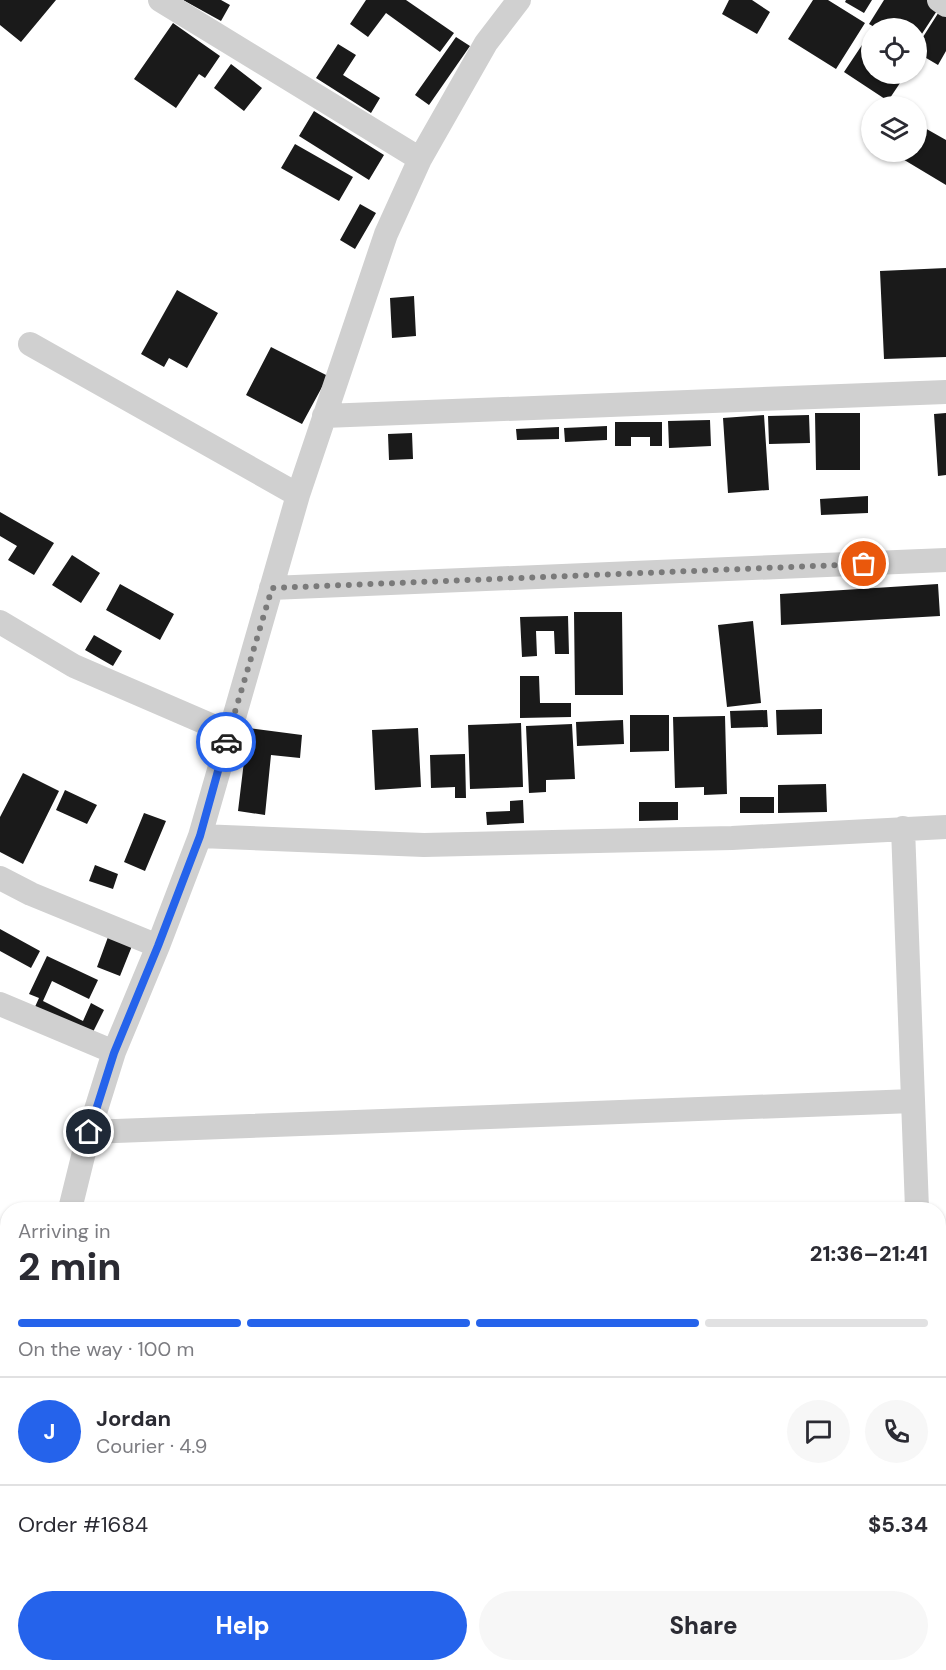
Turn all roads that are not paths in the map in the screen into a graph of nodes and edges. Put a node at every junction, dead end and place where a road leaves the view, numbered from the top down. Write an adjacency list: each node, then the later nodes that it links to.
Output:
1 (160, 0): 5 (street)
2 (519, 0): 5 (street)
3 (939, 0): 4 (street)
4 (946, 5)
5 (420, 159): 8 (street)
6 (30, 344): 9 (street)
7 (946, 392): 8 (street)
8 (324, 416): 9 (street)
9 (298, 495): 11 (street)
10 (946, 560): 11 (street)
11 (272, 588): 13 (street)
12 (0, 622): 13 (street)
13 (229, 734): 16 (street)
14 (946, 827): 15 (street)
15 (903, 828): 16 (street); 21 (street)
16 (200, 836): 18 (street)
17 (0, 878): 18 (street)
18 (158, 946): 20 (street)
19 (0, 1004): 20 (street)
20 (114, 1053): 22 (street)
21 (913, 1101): 22 (street); 24 (street)
22 (89, 1132): 23 (street)
23 (72, 1202)
24 (917, 1202)

